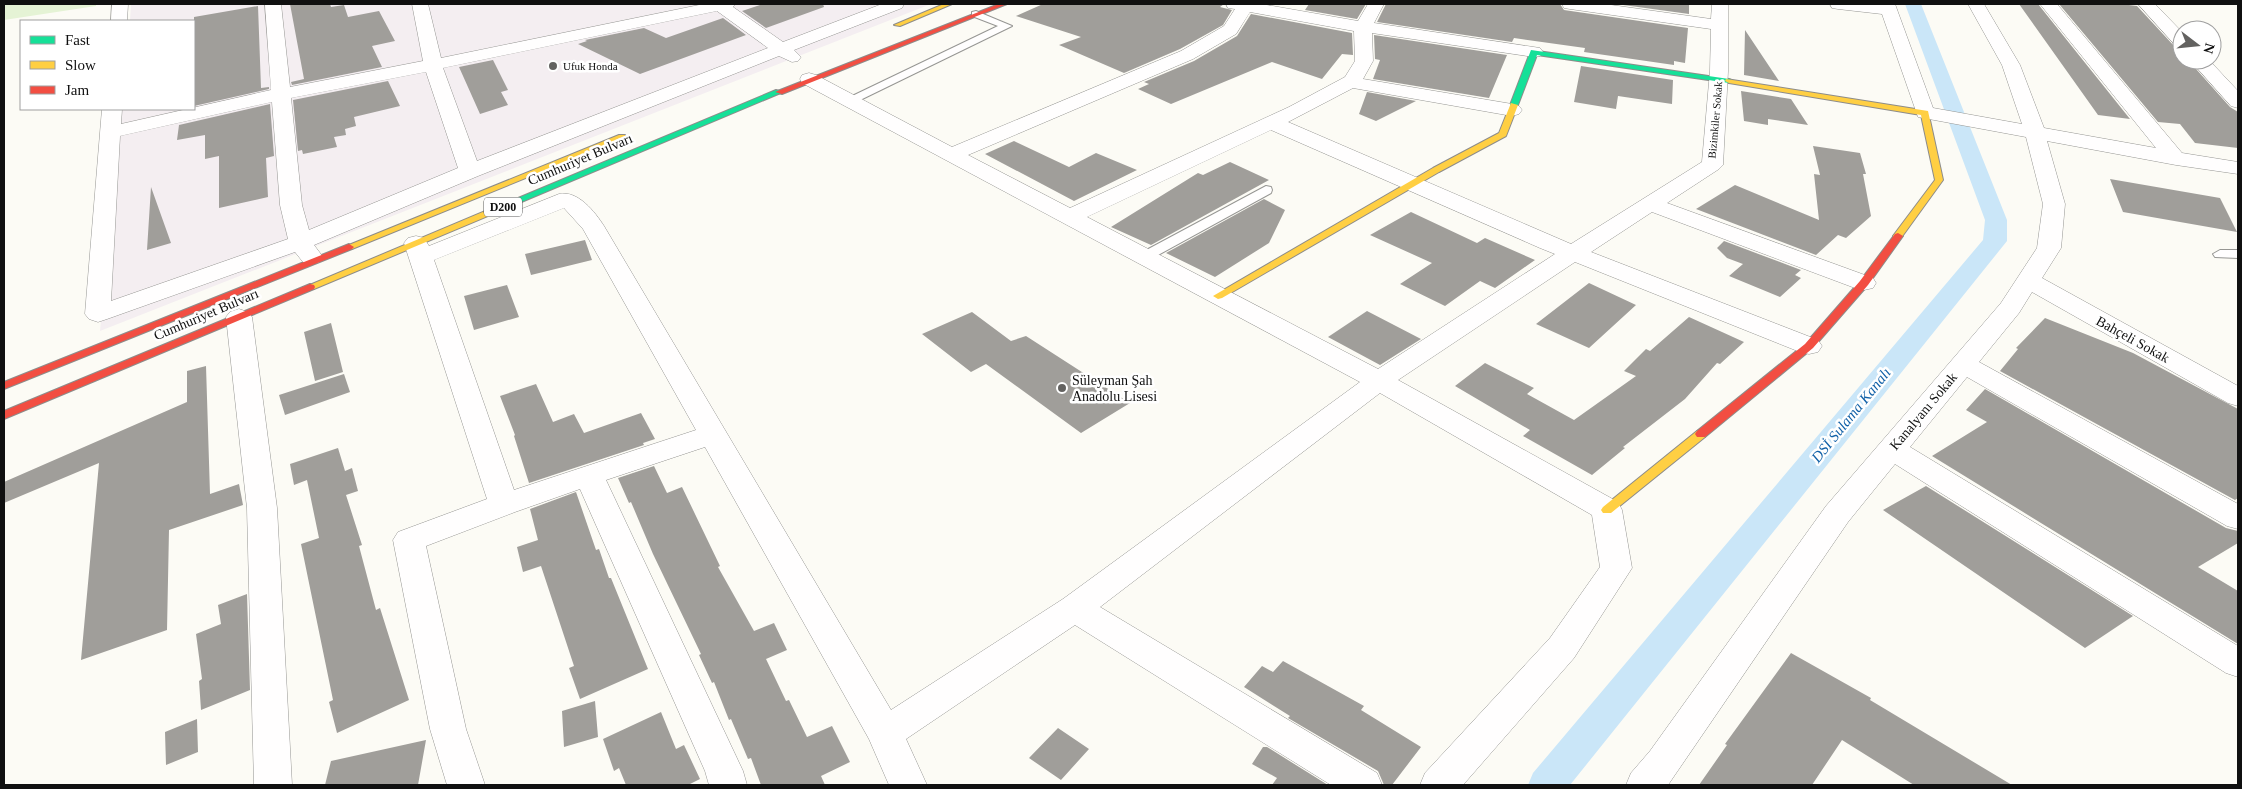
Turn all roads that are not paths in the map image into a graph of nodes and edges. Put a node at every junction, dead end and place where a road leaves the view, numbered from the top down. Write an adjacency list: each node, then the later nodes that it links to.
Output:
1 (120, 4): 18 (street)
2 (273, 4): 30 (street)
3 (423, 4): 25 (street)
4 (722, 4): 23 (street); 25 (street)
5 (896, 4): 23 (street)
6 (949, 4): 21 (street)
7 (1004, 4): 17 (street, Cumhuriyet Bulvarı / D200)
8 (1376, 4): 20 (street)
9 (1570, 4): 19 (street)
10 (1720, 4): 19 (street, Bizimkiler Sokak)
11 (1838, 4): 16 (street)
12 (1976, 4): 37 (street, Kanalyanı Sokak)
13 (2048, 4): 41 (street)
14 (2146, 4): 22 (street)
15 (1240, 5): 20 (street); 40 (street)
16 (1888, 7): 35 (street)
17 (976, 14): 26 (street, Cumhuriyet Bulvarı / D200); 31 (lane)
18 (119, 20)
19 (1721, 25): 28 (street, Bizimkiler Sokak)
20 (1364, 28): 24 (street); 29 (street)
21 (886, 30)
22 (2172, 31)
23 (780, 50): 26 (street); 43 (street)
24 (1534, 52): 28 (street); 34 (street)
25 (432, 65): 30 (street); 43 (street)
26 (803, 70): 31 (street); 49 (street, Cumhuriyet Bulvarı / D200)
27 (2208, 70): 32 (street)
28 (1718, 79): 35 (street); 46 (street, Bizimkiler Sokak)
29 (1350, 82): 34 (street); 36 (street)
30 (281, 94): 38 (street); 48 (street)
31 (850, 101): 40 (street)
32 (2238, 102)
33 (112, 110): 38 (street)
34 (1512, 110): 44 (street)
35 (1935, 115): 37 (street); 56 (street)
36 (1272, 122): 44 (street); 47 (street)
37 (2025, 130): 41 (street); 55 (street, Kanalyanı Sokak)
38 (111, 132): 48 (street)
39 (629, 134): 54 (street, Cumhuriyet Bulvarı)
40 (950, 155): 47 (street)
41 (2176, 159): 42 (street)
42 (2238, 168)
43 (470, 171): 48 (street)
44 (1412, 184): 50 (street); 57 (street)
45 (1266, 190): 53 (lane)
46 (1650, 204): 50 (street, Bizimkiler Sokak); 56 (street)
47 (1069, 217): 53 (street)
48 (300, 242): 54 (street)
49 (419, 250): 54 (street, Cumhuriyet Bulvarı / D200); 65 (street); 68 (street)
50 (1573, 253): 59 (street); 61 (street, Bizimkiler Sokak)
51 (2220, 254): 52 (lane)
52 (2238, 254)
53 (1144, 257): 57 (street)
54 (320, 271): 58 (street, Cumhuriyet Bulvarı / D200); 62 (street, Cumhuriyet Bulvarı)
55 (2028, 280): 60 (street, Kanalyanı Sokak); 63 (street, Bahçeli Sokak)
56 (1864, 283): 59 (street)
57 (1218, 296): 61 (street)
58 (239, 317): 64 (street, Cumhuriyet Bulvarı / D200); 74 (street)
59 (1809, 346): 69 (street)
60 (1963, 364): 66 (street, Kanalyanı Sokak); 70 (street)
61 (1380, 381): 69 (street); 71 (street, Bizimkiler Sokak)
62 (4, 386)
63 (2238, 397)
64 (4, 415)
65 (713, 434): 67 (street); 73 (street)
66 (1892, 449): 72 (street); 80 (street, Kanalyanı Sokak)
67 (590, 477): 68 (street); 76 (street)
68 (504, 504): 75 (street)
69 (1607, 510): 79 (street)
70 (2238, 518)
71 (1075, 608): 73 (street, Bizimkiler Sokak); 78 (street)
72 (2238, 663)
73 (885, 733): 77 (street)
74 (274, 785)
75 (466, 785)
76 (728, 785)
77 (908, 785)
78 (1363, 785)
79 (1439, 785)
80 (1645, 785)

